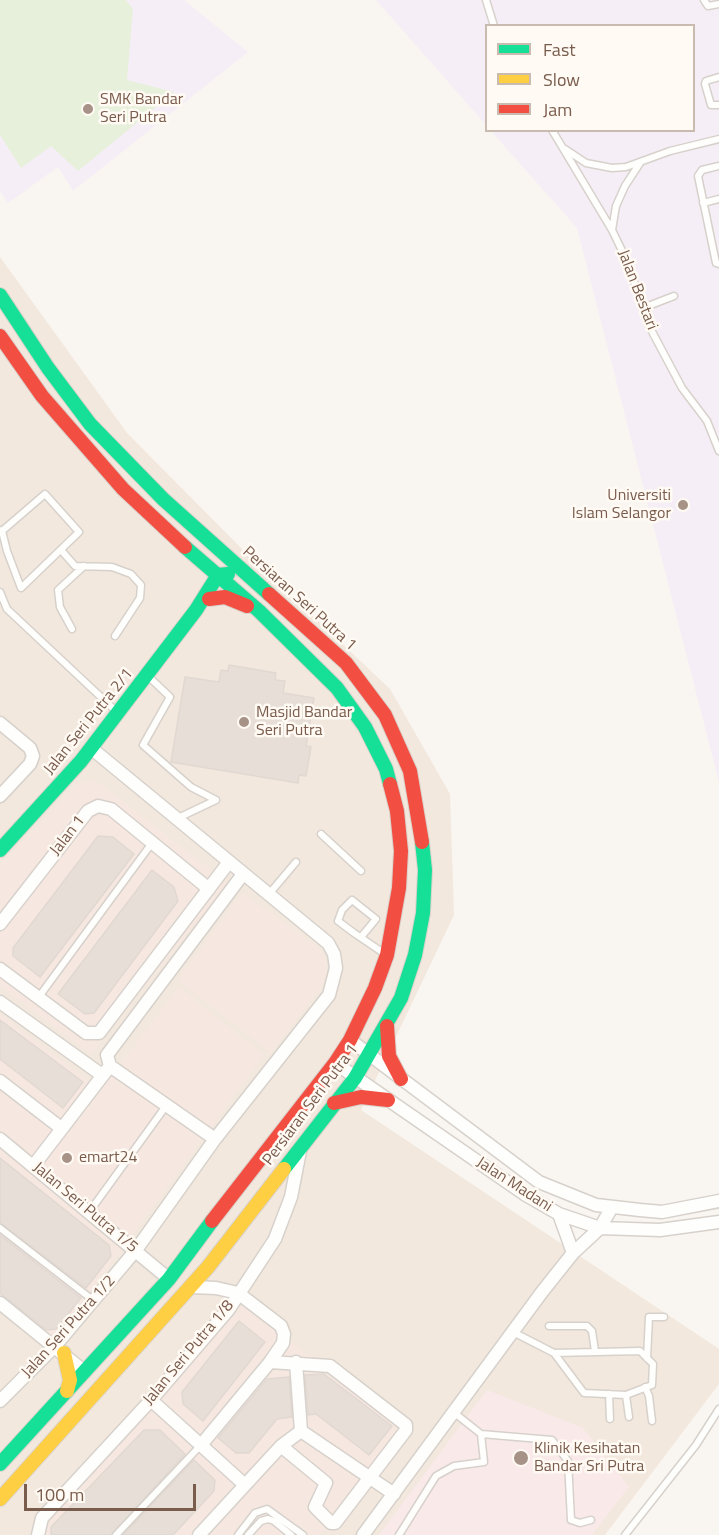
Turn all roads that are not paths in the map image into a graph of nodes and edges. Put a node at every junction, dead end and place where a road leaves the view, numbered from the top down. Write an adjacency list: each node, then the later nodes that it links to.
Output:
1 (486, 0): 4 (lane)
2 (704, 0): 3 (lane)
3 (719, 4)
4 (493, 24)
5 (719, 77): 6 (lane)
6 (719, 105)
7 (553, 132): 9 (lane, Jalan Bestari)
8 (719, 139): 10 (lane)
9 (562, 147): 10 (lane); 14 (lane, Jalan Bestari)
10 (643, 161): 14 (lane)
11 (719, 166): 13 (lane)
12 (719, 199): 13 (lane)
13 (703, 203): 15 (lane)
14 (612, 230): 18 (lane, Jalan Bestari)
15 (719, 264)
16 (0, 295): 21 (street, Persiaran Seri Putra 1)
17 (674, 296): 18 (lane)
18 (643, 308): 20 (lane, Jalan Bestari)
19 (0, 336): 23 (street, Persiaran Seri Putra 1)
20 (719, 451)
21 (163, 499): 26 (street); 29 (street, Persiaran Seri Putra 1)
22 (1, 530): 24 (lane); 24 (lane)
23 (184, 546): 26 (street, Persiaran Seri Putra 1); 28 (street)
24 (61, 550): 25 (lane)
25 (84, 566): 31 (lane); 32 (lane)
26 (222, 577): 28 (street, Jalan Seri Putra 2/1); 29 (street); 30 (street, Persiaran Seri Putra 1)
27 (0, 592): 34 (lane)
28 (206, 596): 30 (street); 33 (street, Jalan Seri Putra 2/1)
29 (285, 609): 54 (street, Persiaran Seri Putra 1)
30 (259, 611): 50 (street, Persiaran Seri Putra 1)
31 (72, 629)
32 (115, 636)
33 (148, 675): 34 (street, Jalan Seri Putra 2/1); 38 (lane)
34 (118, 713): 36 (street, Jalan Seri Putra 2/1)
35 (0, 723): 37 (street)
36 (91, 748): 38 (street, Jalan Seri Putra 1/2); 41 (street, Jalan Seri Putra 2/1)
37 (0, 796)
38 (178, 818): 42 (street, Jalan Seri Putra 1/2)
39 (321, 834): 44 (lane)
40 (152, 842): 46 (street, Jalan 1); 48 (street, Jalan 1); 52 (lane)
41 (0, 850)
42 (229, 862): 45 (street, Jalan Seri Putra 1/2); 46 (street)
43 (296, 862): 47 (lane)
44 (361, 871)
45 (243, 874): 47 (street, Jalan Seri Putra 1/2); 58 (street)
46 (209, 889): 52 (street)
47 (269, 894): 66 (street, Jalan Seri Putra 1/2)
48 (0, 924)
49 (361, 937): 49 (lane); 50 (lane)
50 (387, 955): 55 (street, Persiaran Seri Putra 1)
51 (0, 969): 52 (street)
52 (38, 998)
53 (0, 1002): 58 (street)
54 (388, 1022): 56 (street, Persiaran Seri Putra 1); 60 (street)
55 (350, 1040): 56 (street, Jalan Madani); 57 (street, Persiaran Seri Putra 1)
56 (369, 1055): 59 (street, Persiaran Seri Putra 1); 60 (street, Jalan Madani)
57 (335, 1063): 59 (street, Jalan Madani); 79 (street, Persiaran Seri Putra 1)
58 (106, 1070): 64 (street); 65 (street)
59 (355, 1078): 62 (street, Jalan Madani); 63 (street, Persiaran Seri Putra 1)
60 (401, 1079): 71 (street, Jalan Madani)
61 (0, 1081): 65 (street)
62 (387, 1100): 63 (street); 73 (street, Jalan Madani)
63 (334, 1104): 68 (street, Persiaran Seri Putra 1)
64 (165, 1106): 66 (street); 72 (lane)
65 (61, 1128): 69 (street)
66 (215, 1139): 77 (street, Jalan Seri Putra 1/2)
67 (1, 1142): 69 (street, Jalan Seri Putra 1/5)
68 (301, 1147): 81 (street, Persiaran Seri Putra 1); 84 (street, Jalan Seri Putra 1/8)
69 (34, 1165): 72 (street, Jalan Seri Putra 1/5)
70 (719, 1201): 71 (street, Jalan Madani)
71 (612, 1207): 76 (street)
72 (90, 1211): 77 (street, Jalan Seri Putra 1/5)
73 (559, 1214): 76 (street, Jalan Madani); 78 (street)
74 (719, 1222): 76 (street, Jalan Madani)
75 (0, 1227): 85 (lane)
76 (600, 1228): 78 (street)
77 (136, 1250): 80 (street, Jalan Seri Putra 1/5); 85 (street, Jalan Seri Putra 1/2)
78 (573, 1253): 89 (street)
79 (185, 1259): 80 (street); 82 (street, Persiaran Seri Putra 1)
80 (151, 1264): 82 (street, Jalan Seri Putra 1/5)
81 (208, 1267): 82 (street); 83 (street, Persiaran Seri Putra 1)
82 (169, 1279): 93 (street, Persiaran Seri Putra 1)
83 (192, 1287): 84 (street); 104 (street, Persiaran Seri Putra 1)
84 (238, 1293): 95 (street); 102 (street, Jalan Seri Putra 1/8)
85 (95, 1301): 90 (street, Jalan Seri Putra 1/2)
86 (0, 1303): 90 (street)
87 (664, 1317): 94 (lane)
88 (549, 1326): 91 (lane)
89 (512, 1332): 92 (lane); 106 (street)
90 (60, 1349): 93 (street); 97 (street); 99 (street); 103 (street, Jalan Seri Putra 1/2)
91 (595, 1351): 92 (lane); 94 (lane)
92 (554, 1353): 100 (lane)
93 (100, 1354): 97 (street, Persiaran Seri Putra 1)
94 (647, 1358): 98 (lane)
95 (270, 1362): 96 (street); 112 (street)
96 (296, 1362): 110 (street); 115 (street)
97 (85, 1372): 99 (street, Persiaran Seri Putra 1); 104 (street)
98 (645, 1387): 101 (lane); 109 (lane)
99 (67, 1391): 114 (street, Persiaran Seri Putra 1)
100 (609, 1394): 101 (lane); 108 (lane)
101 (626, 1395): 107 (lane)
102 (151, 1400): 112 (street); 120 (street, Jalan Seri Putra 1/8)
103 (0, 1401)
104 (87, 1404): 118 (street, Persiaran Seri Putra 1)
105 (719, 1409): 129 (lane)
106 (452, 1411): 111 (lane); 117 (street)
107 (629, 1417)
108 (610, 1419)
109 (652, 1421)
110 (302, 1431): 113 (street); 115 (street)
111 (481, 1434): 119 (lane); 128 (lane)
112 (201, 1445): 116 (street); 121 (lane)
113 (281, 1446): 115 (street); 116 (street)
114 (0, 1464)
115 (372, 1477): 117 (street)
116 (245, 1485): 122 (street)
117 (394, 1494): 127 (street)
118 (0, 1499)
119 (591, 1520)
120 (38, 1535)
121 (116, 1535)
122 (199, 1535)
123 (238, 1535): 126 (lane)
124 (248, 1535): 125 (lane)
125 (291, 1535)
126 (303, 1535)
127 (363, 1535)
128 (399, 1535)
129 (625, 1535)

